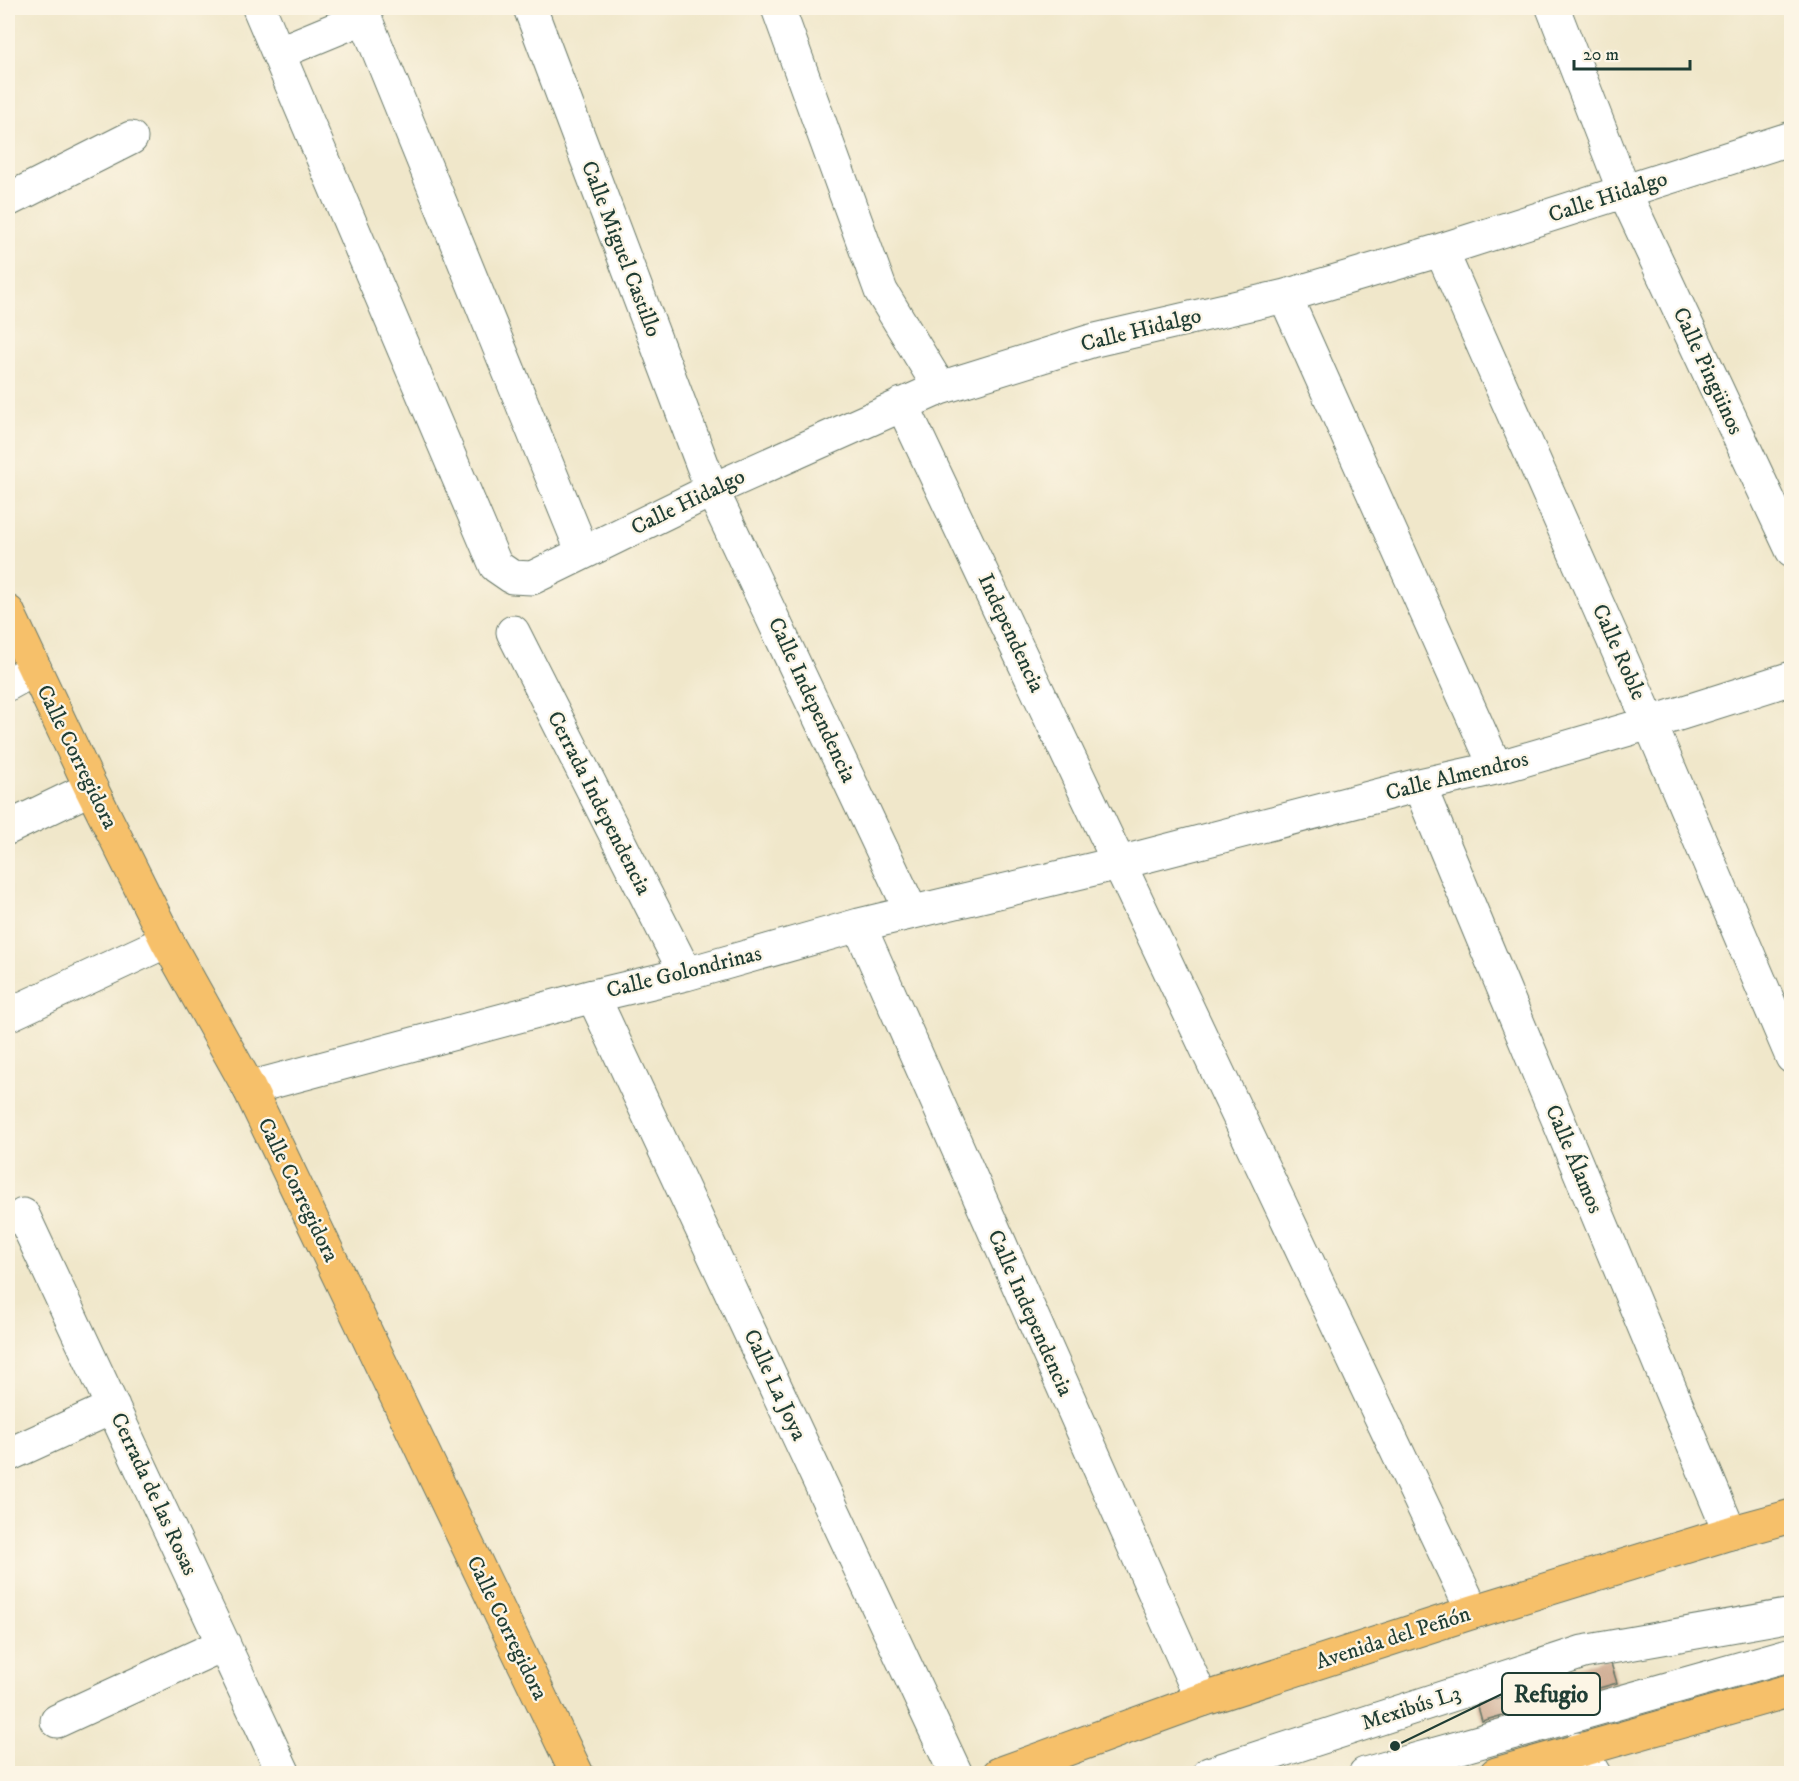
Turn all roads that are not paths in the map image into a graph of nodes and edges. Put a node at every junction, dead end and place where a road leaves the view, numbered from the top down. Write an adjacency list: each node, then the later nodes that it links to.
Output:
1 (259, 8): 6 (street)
2 (530, 8): 15 (street, Calle Miguel Castillo)
3 (778, 8): 13 (street)
4 (1553, 8): 9 (street, Calle Pingüinos)
5 (363, 12): 6 (street); 17 (street)
6 (278, 53): 17 (street, Calle Hidalgo)
7 (130, 138): 10 (street)
8 (1788, 149): 9 (street, Calle Hidalgo)
9 (1624, 191): 11 (street, Calle Hidalgo); 16 (street, Calle Pingüinos)
10 (8, 200)
11 (1441, 250): 12 (street, Calle Hidalgo); 22 (street, Calle Roble)
12 (1285, 296): 13 (street, Calle Hidalgo); 23 (street)
13 (940, 388): 14 (street, Calle Hidalgo)
14 (902, 404): 15 (street, Calle Hidalgo); 27 (street, Independencia)
15 (712, 490): 17 (street, Calle Hidalgo); 28 (street, Calle Independencia)
16 (1791, 550)
17 (583, 553)
18 (8, 612): 20 (main road, Calle Corregidora)
19 (513, 632): 31 (street, Cerrada Independencia)
20 (21, 677): 25 (main road, Calle Corregidora)
21 (1791, 678): 22 (street, Calle Almendros)
22 (1650, 723): 23 (street, Calle Almendros); 34 (street, Calle Roble)
23 (1496, 768): 24 (street, Calle Almendros)
24 (1419, 785): 27 (street, Calle Almendros); 40 (street, Calle Álamos)
25 (91, 788): 26 (street); 30 (main road, Calle Corregidora)
26 (8, 828)
27 (1119, 863): 28 (street, Calle Golondrinas); 41 (street)
28 (911, 911): 29 (street, Calle Golondrinas)
29 (859, 925): 31 (street, Calle Golondrinas); 46 (street, Calle Independencia)
30 (167, 941): 33 (street); 35 (main road, Calle Corregidora)
31 (686, 974): 32 (street, Calle Golondrinas)
32 (593, 996): 35 (street, Calle Golondrinas); 51 (street, Calle La Joya)
33 (8, 1014)
34 (1791, 1056)
35 (249, 1088): 50 (main road, Calle Corregidora)
36 (23, 1215): 37 (street, Cerrada de las Rosas)
37 (113, 1407): 38 (street); 43 (street, Cerrada de las Rosas)
38 (8, 1455)
39 (1791, 1516): 40 (main road, Avenida del Peñón)
40 (1730, 1533): 41 (main road, Avenida del Peñón)
41 (1473, 1612): 46 (main road, Avenida del Peñón)
42 (1791, 1615): 53 (street, Mexibús L3)
43 (224, 1644): 47 (street); 49 (street, Cerrada de las Rosas)
44 (1791, 1654): 54 (street)
45 (1791, 1691): 48 (main road)
46 (1202, 1700): 52 (main road, Avenida del Peñón)
47 (57, 1721)
48 (1587, 1761): 55 (main road)
49 (284, 1773)
50 (577, 1773)
51 (956, 1773)
52 (999, 1773)
53 (1209, 1773)
54 (1365, 1773)
55 (1496, 1773)

